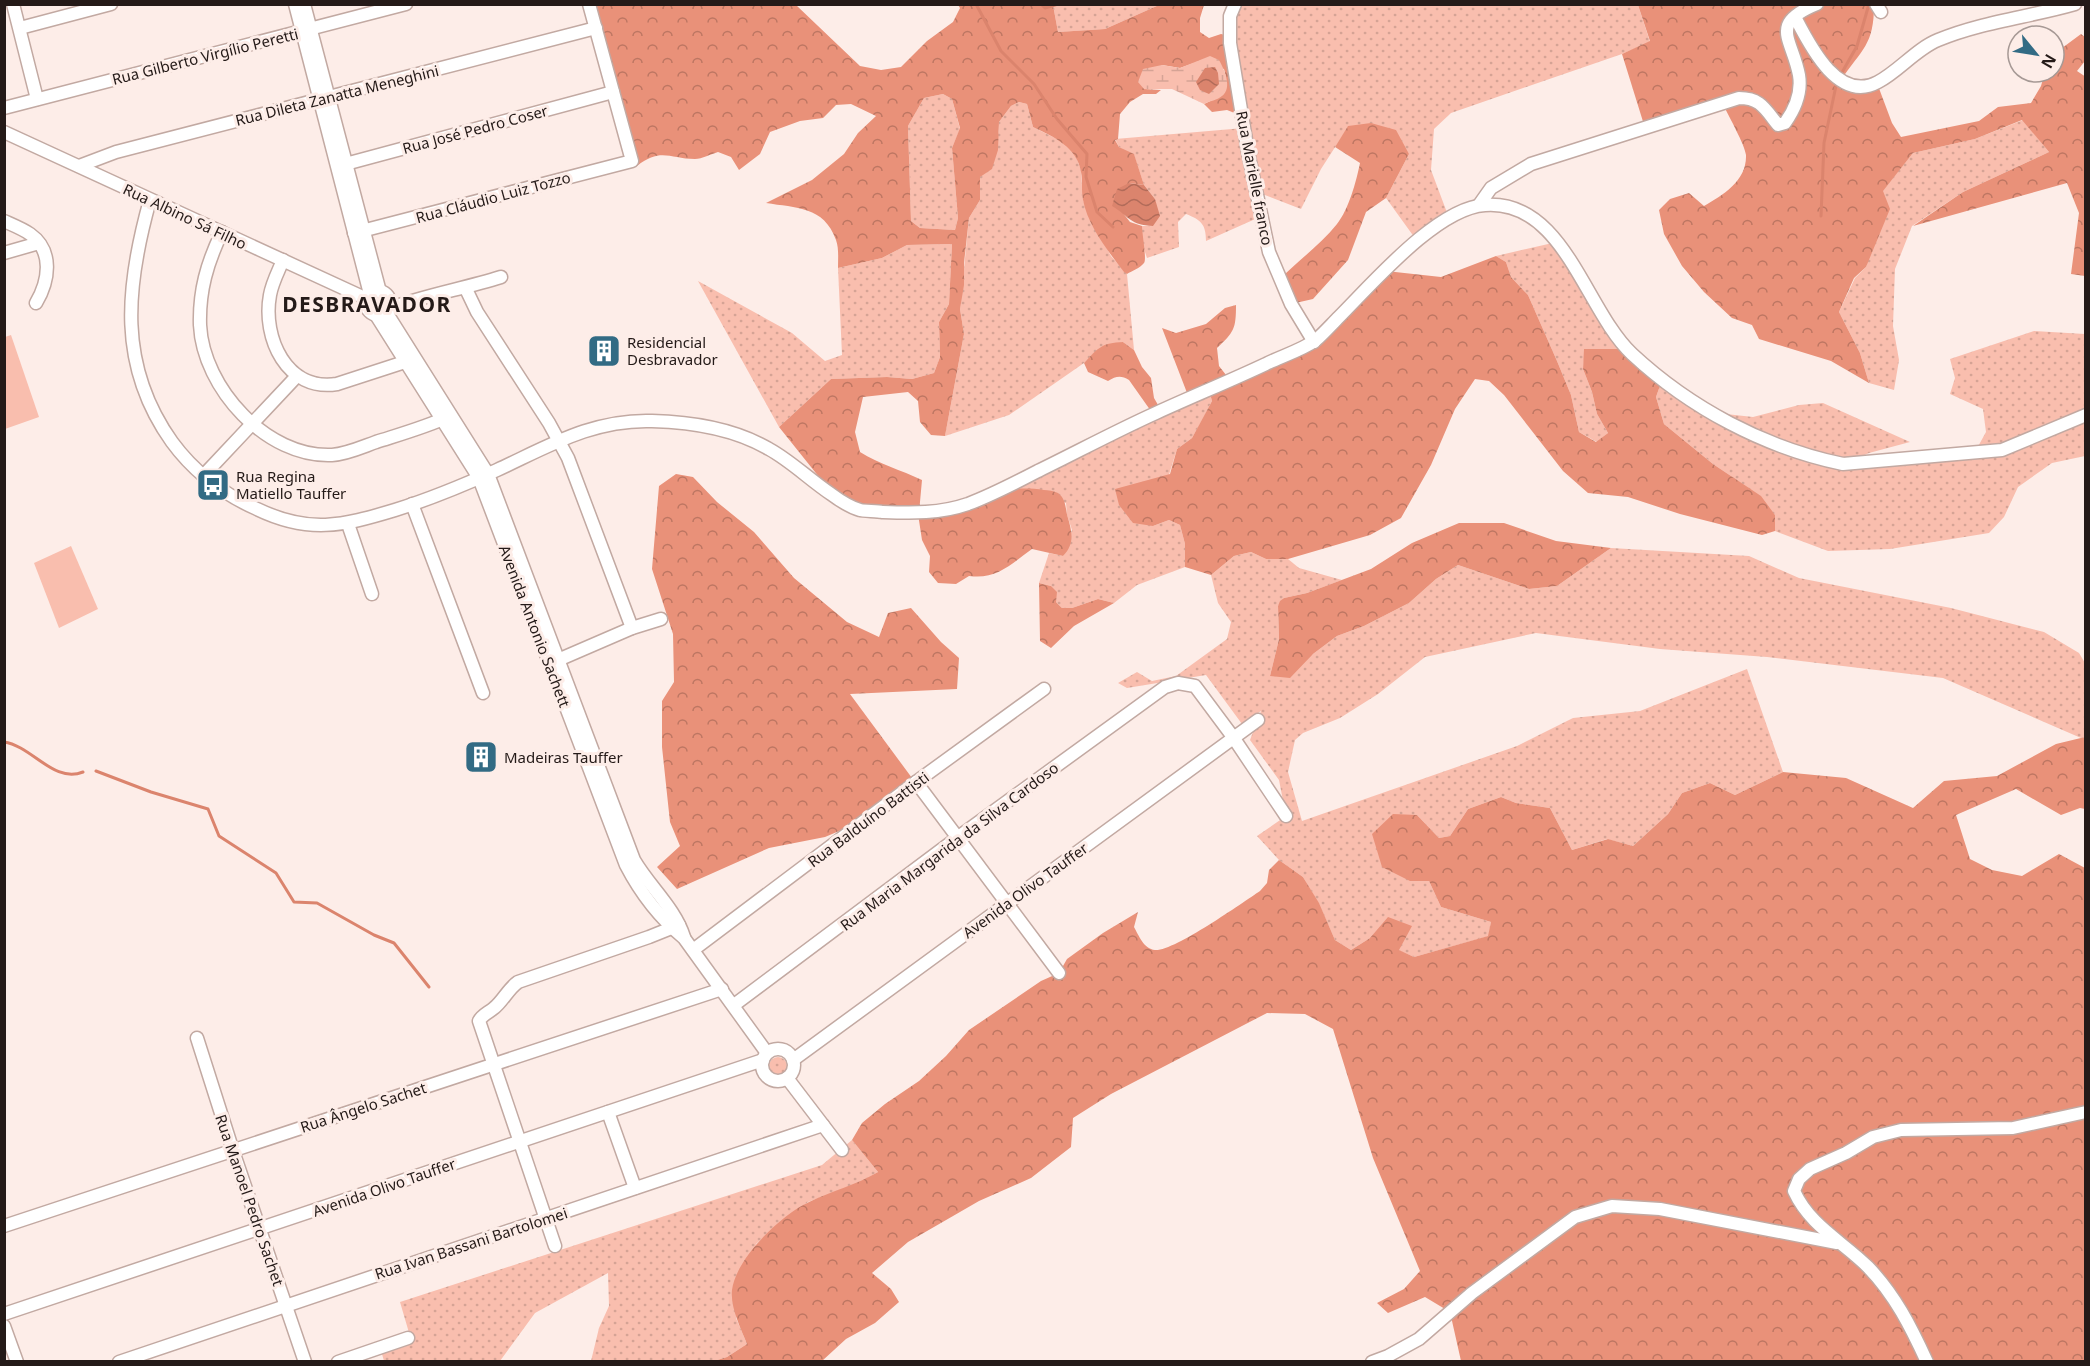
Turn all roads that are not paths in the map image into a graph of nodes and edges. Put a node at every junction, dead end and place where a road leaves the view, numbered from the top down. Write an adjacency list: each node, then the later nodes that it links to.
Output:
1 (13, 4): 11 (street)
2 (111, 4): 11 (street)
3 (295, 4): 13 (street)
4 (304, 4): 13 (street)
5 (406, 4): 13 (street, Rua Gilberto Virgílio Peretti)
6 (589, 4): 12 (street)
7 (1235, 4): 35 (street, Rua Marielle franco)
8 (1817, 4): 10 (street)
9 (2075, 4): 10 (street)
10 (1795, 17): 22 (street)
11 (20, 28): 16 (street)
12 (596, 28): 14 (street); 15 (street, Rua Dileta Zanatta Meneghini)
13 (306, 30): 15 (street); 16 (street, Rua Gilberto Virgílio Peretti)
14 (613, 92): 19 (street, Rua José Pedro Coser); 25 (street, Rua Cláudio Luiz Tozzo)
15 (324, 98): 19 (street); 20 (street, Rua Dileta Zanatta Meneghini)
16 (37, 99): 17 (street, Rua Gilberto Virgílio Peretti)
17 (4, 108)
18 (4, 132): 20 (street, Rua Albino Sá Filho)
19 (342, 165): 25 (street)
20 (79, 166): 21 (street, Rua Albino Sá Filho)
21 (150, 200): 24 (street, Rua Albino Sá Filho); 42 (street)
22 (1479, 205): 35 (street); 38 (street)
23 (4, 221): 26 (street)
24 (222, 232): 28 (street, Rua Albino Sá Filho); 40 (street)
25 (359, 232): 31 (street)
26 (39, 243): 27 (street); 33 (street)
27 (4, 253)
28 (283, 260): 31 (street, Rua Albino Sá Filho); 37 (street)
29 (501, 277): 30 (street, Rua Albino Sá Filho)
30 (466, 289): 32 (street, Rua Albino Sá Filho); 41 (street)
31 (376, 295): 32 (street, Rua Albino Sá Filho); 34 (street); 34 (street, Avenida Antonio Sachett)
32 (411, 301): 34 (street, Rua Albino Sá Filho)
33 (36, 303)
34 (383, 312): 36 (street, Avenida Antonio Sachett)
35 (1314, 342): 41 (street)
36 (411, 360): 37 (street); 39 (street, Avenida Antonio Sachett)
37 (297, 376): 40 (street)
38 (2085, 415)
39 (446, 418): 40 (street); 43 (street, Avenida Antonio Sachett)
40 (252, 424): 42 (street)
41 (559, 440): 43 (street); 48 (street)
42 (203, 476): 45 (street)
43 (483, 476): 44 (street); 49 (street, Avenida Antonio Sachett)
44 (412, 504): 45 (street); 51 (street)
45 (348, 524): 46 (street)
46 (372, 594)
47 (661, 619): 48 (street)
48 (632, 628): 49 (street)
49 (553, 662): 58 (street, Avenida Antonio Sachett)
50 (1044, 689): 54 (street, Rua Balduíno Battisti)
51 (483, 693)
52 (1258, 720): 53 (street, Avenida Olivo Tauffer)
53 (1233, 737): 55 (street); 56 (street, Rua Maria Margarida da Silva Cardoso); 57 (street, Avenida Olivo Tauffer)
54 (916, 782): 56 (street); 59 (street, Rua Balduíno Battisti)
55 (1286, 816)
56 (957, 838): 57 (street); 62 (street, Rua Maria Margarida da Silva Cardoso)
57 (1006, 904): 60 (street); 65 (street, Avenida Olivo Tauffer)
58 (676, 926): 59 (street, Avenida Antonio Sachett); 66 (street)
59 (693, 950): 61 (street, Avenida Antonio Sachett)
60 (1059, 973)
61 (722, 988): 62 (street, Avenida Antonio Sachett); 66 (street, Rua Ângelo Sachet)
62 (734, 1005): 64 (street, Avenida Antonio Sachett)
63 (197, 1038): 73 (street, Rua Manoel Pedro Sachet)
64 (765, 1057): 65 (street); 67 (street); 68 (street, Avenida Olivo Tauffer)
65 (793, 1060): 67 (street)
66 (493, 1064): 71 (street); 73 (street, Rua Ângelo Sachet)
67 (787, 1078): 70 (street)
68 (608, 1112): 71 (street, Avenida Olivo Tauffer); 74 (street)
69 (2085, 1112): 78 (street)
70 (823, 1125): 72 (street); 74 (street, Rua Ivan Bassani Bartolomei)
71 (520, 1142): 75 (street); 77 (street, Avenida Olivo Tauffer)
72 (842, 1150)
73 (233, 1151): 76 (street, Rua Ângelo Sachet); 77 (street, Rua Manoel Pedro Sachet)
74 (635, 1188): 75 (street, Rua Ivan Bassani Bartolomei)
75 (546, 1218): 79 (street); 80 (street, Rua Ivan Bassani Bartolomei)
76 (4, 1226)
77 (260, 1229): 80 (street, Rua Manoel Pedro Sachet); 81 (street, Avenida Olivo Tauffer)
78 (1838, 1244): 88 (street); 89 (street)
79 (555, 1246)
80 (286, 1305): 85 (street, Rua Ivan Bassani Bartolomei); 86 (street, Rua Manoel Pedro Sachet)
81 (4, 1314)
82 (4, 1326): 84 (street)
83 (408, 1338): 87 (street)
84 (17, 1362)
85 (119, 1362)
86 (305, 1362)
87 (338, 1362)
88 (1372, 1362)
89 (1927, 1362)

